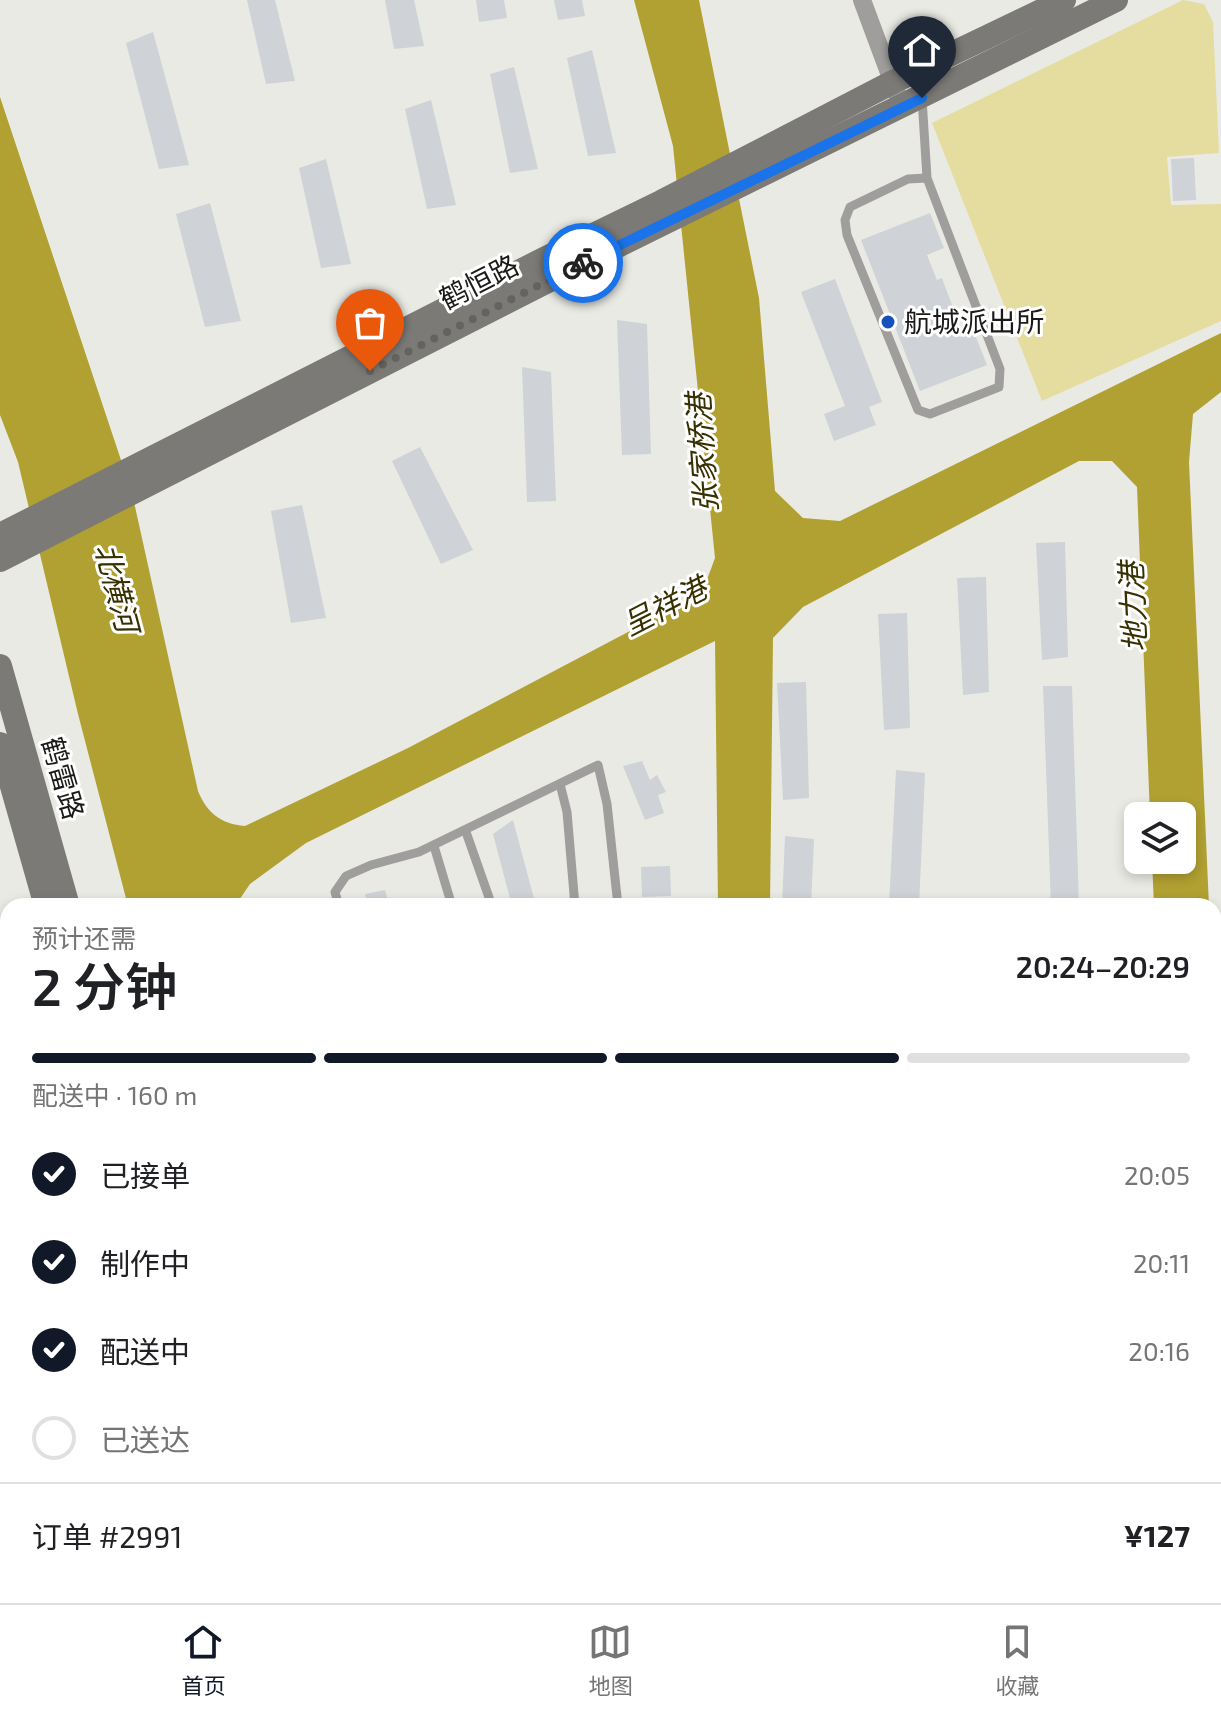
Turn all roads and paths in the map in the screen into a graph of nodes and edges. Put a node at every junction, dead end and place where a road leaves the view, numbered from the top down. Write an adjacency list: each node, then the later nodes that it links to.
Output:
1 (862, 0): 4 (street)
2 (1064, 0): 4 (street, 鹤恒路)
3 (1116, 0): 5 (street, 鹤恒路)
4 (893, 82): 5 (street); 7 (street, 鹤恒路)
5 (912, 103): 6 (lane); 7 (street, 鹤恒路)
6 (927, 178): 6 (lane)
7 (664, 212): 8 (street, 鹤恒路)
8 (8, 543)
9 (0, 666): 15 (street, 鹤雷路)
10 (0, 744): 14 (street, 鹤雷路)
11 (560, 784): 12 (lane); 19 (lane); 20 (lane)
12 (466, 832): 13 (lane); 18 (lane)
13 (434, 846): 16 (lane); 17 (lane)
14 (44, 898)
15 (66, 898)
16 (337, 898)
17 (450, 898)
18 (489, 898)
19 (574, 898)
20 (617, 898)

